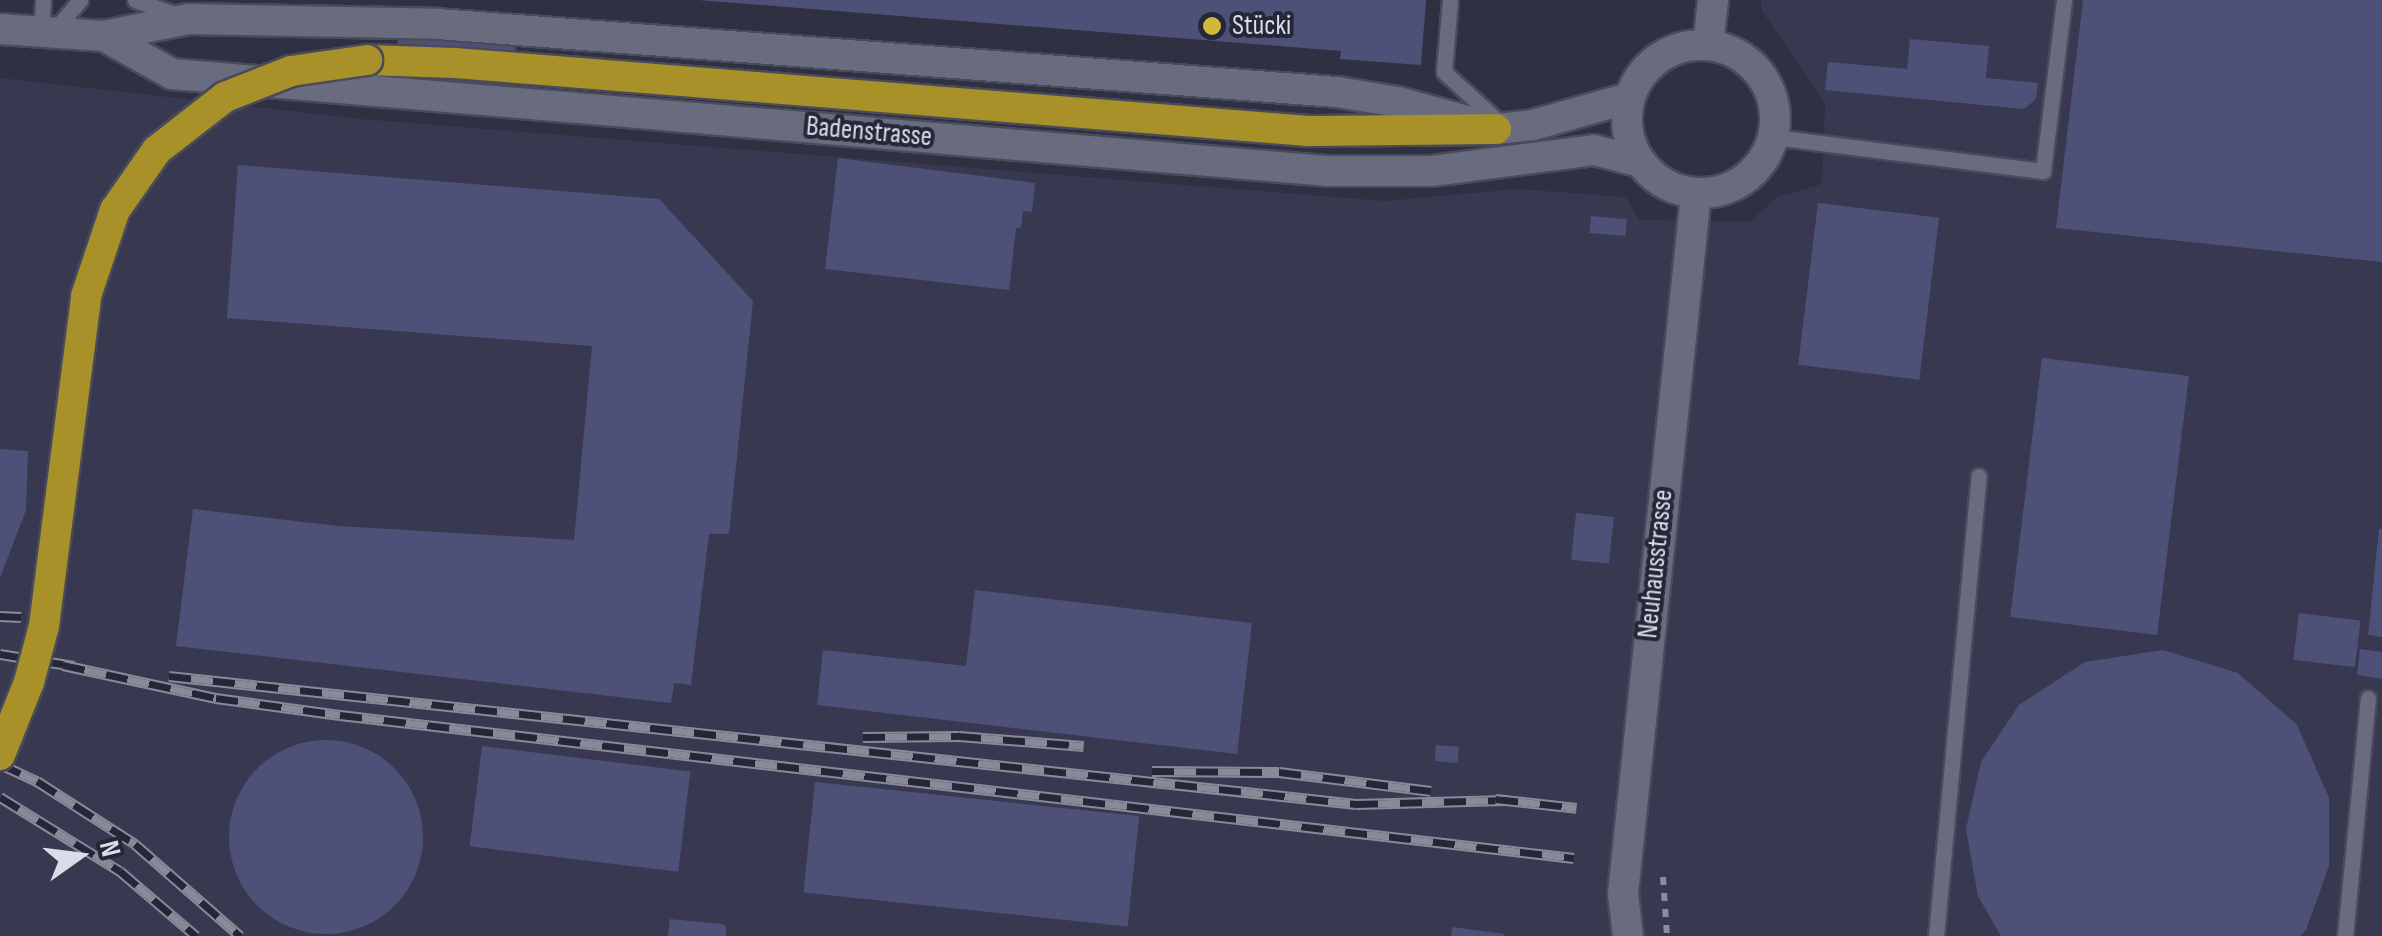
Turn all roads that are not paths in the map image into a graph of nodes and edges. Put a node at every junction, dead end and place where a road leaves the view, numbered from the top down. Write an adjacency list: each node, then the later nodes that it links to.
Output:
1 (43, 0): 9 (lane)
2 (80, 0): 9 (lane)
3 (135, 0): 7 (lane)
4 (1450, 0): 13 (lane)
5 (1712, 0): 11 (street)
6 (2064, 0): 14 (lane)
7 (188, 19): 10 (street, Badenstrasse); 13 (street, Badenstrasse)
8 (0, 28): 9 (street, Badenstrasse)
9 (47, 32): 10 (street, Badenstrasse)
10 (104, 36): 15 (street, Badenstrasse)
11 (1708, 44): 12 (street); 14 (street)
12 (1630, 98): 13 (street, Badenstrasse); 15 (street)
13 (1501, 129): 19 (highway, bridge)
14 (1773, 137): 16 (street)
15 (1640, 162): 16 (street)
16 (1696, 193): 20 (street, Neuhausstrasse)
17 (1979, 476): 21 (lane)
18 (2368, 698): 22 (lane)
19 (0, 755)
20 (1628, 936)
21 (1936, 936)
22 (2346, 936)

